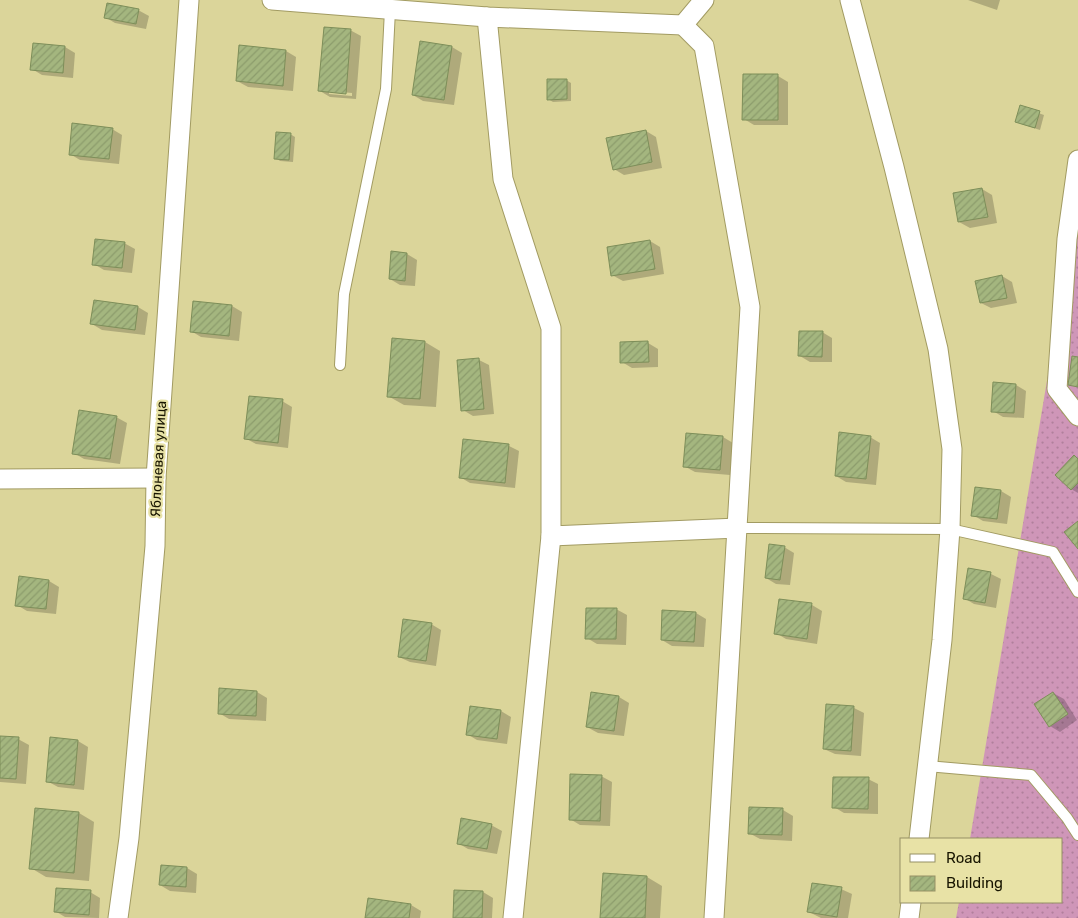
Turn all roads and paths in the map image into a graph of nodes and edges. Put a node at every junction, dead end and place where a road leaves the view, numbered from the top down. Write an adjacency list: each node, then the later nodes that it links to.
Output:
1 (189, 0): 12 (street, Яблоневая улица)
2 (272, 0): 5 (street)
3 (704, 0): 7 (street)
4 (850, 0): 15 (street)
5 (390, 10): 6 (street); 10 (lane)
6 (487, 18): 7 (street); 16 (street)
7 (683, 25): 14 (street)
8 (1078, 160): 9 (street)
9 (1076, 199): 11 (street)
10 (340, 365)
11 (1078, 416)
12 (156, 478): 13 (street); 22 (street, Яблоневая улица)
13 (0, 479)
14 (738, 528): 15 (lane); 16 (street); 24 (street)
15 (950, 529): 17 (lane); 18 (street)
16 (551, 536): 23 (street)
17 (1078, 592)
18 (927, 766): 19 (lane); 20 (street)
19 (1078, 835)
20 (919, 838)
21 (911, 903): 25 (street)
22 (118, 918)
23 (513, 918)
24 (714, 918)
25 (909, 918)

